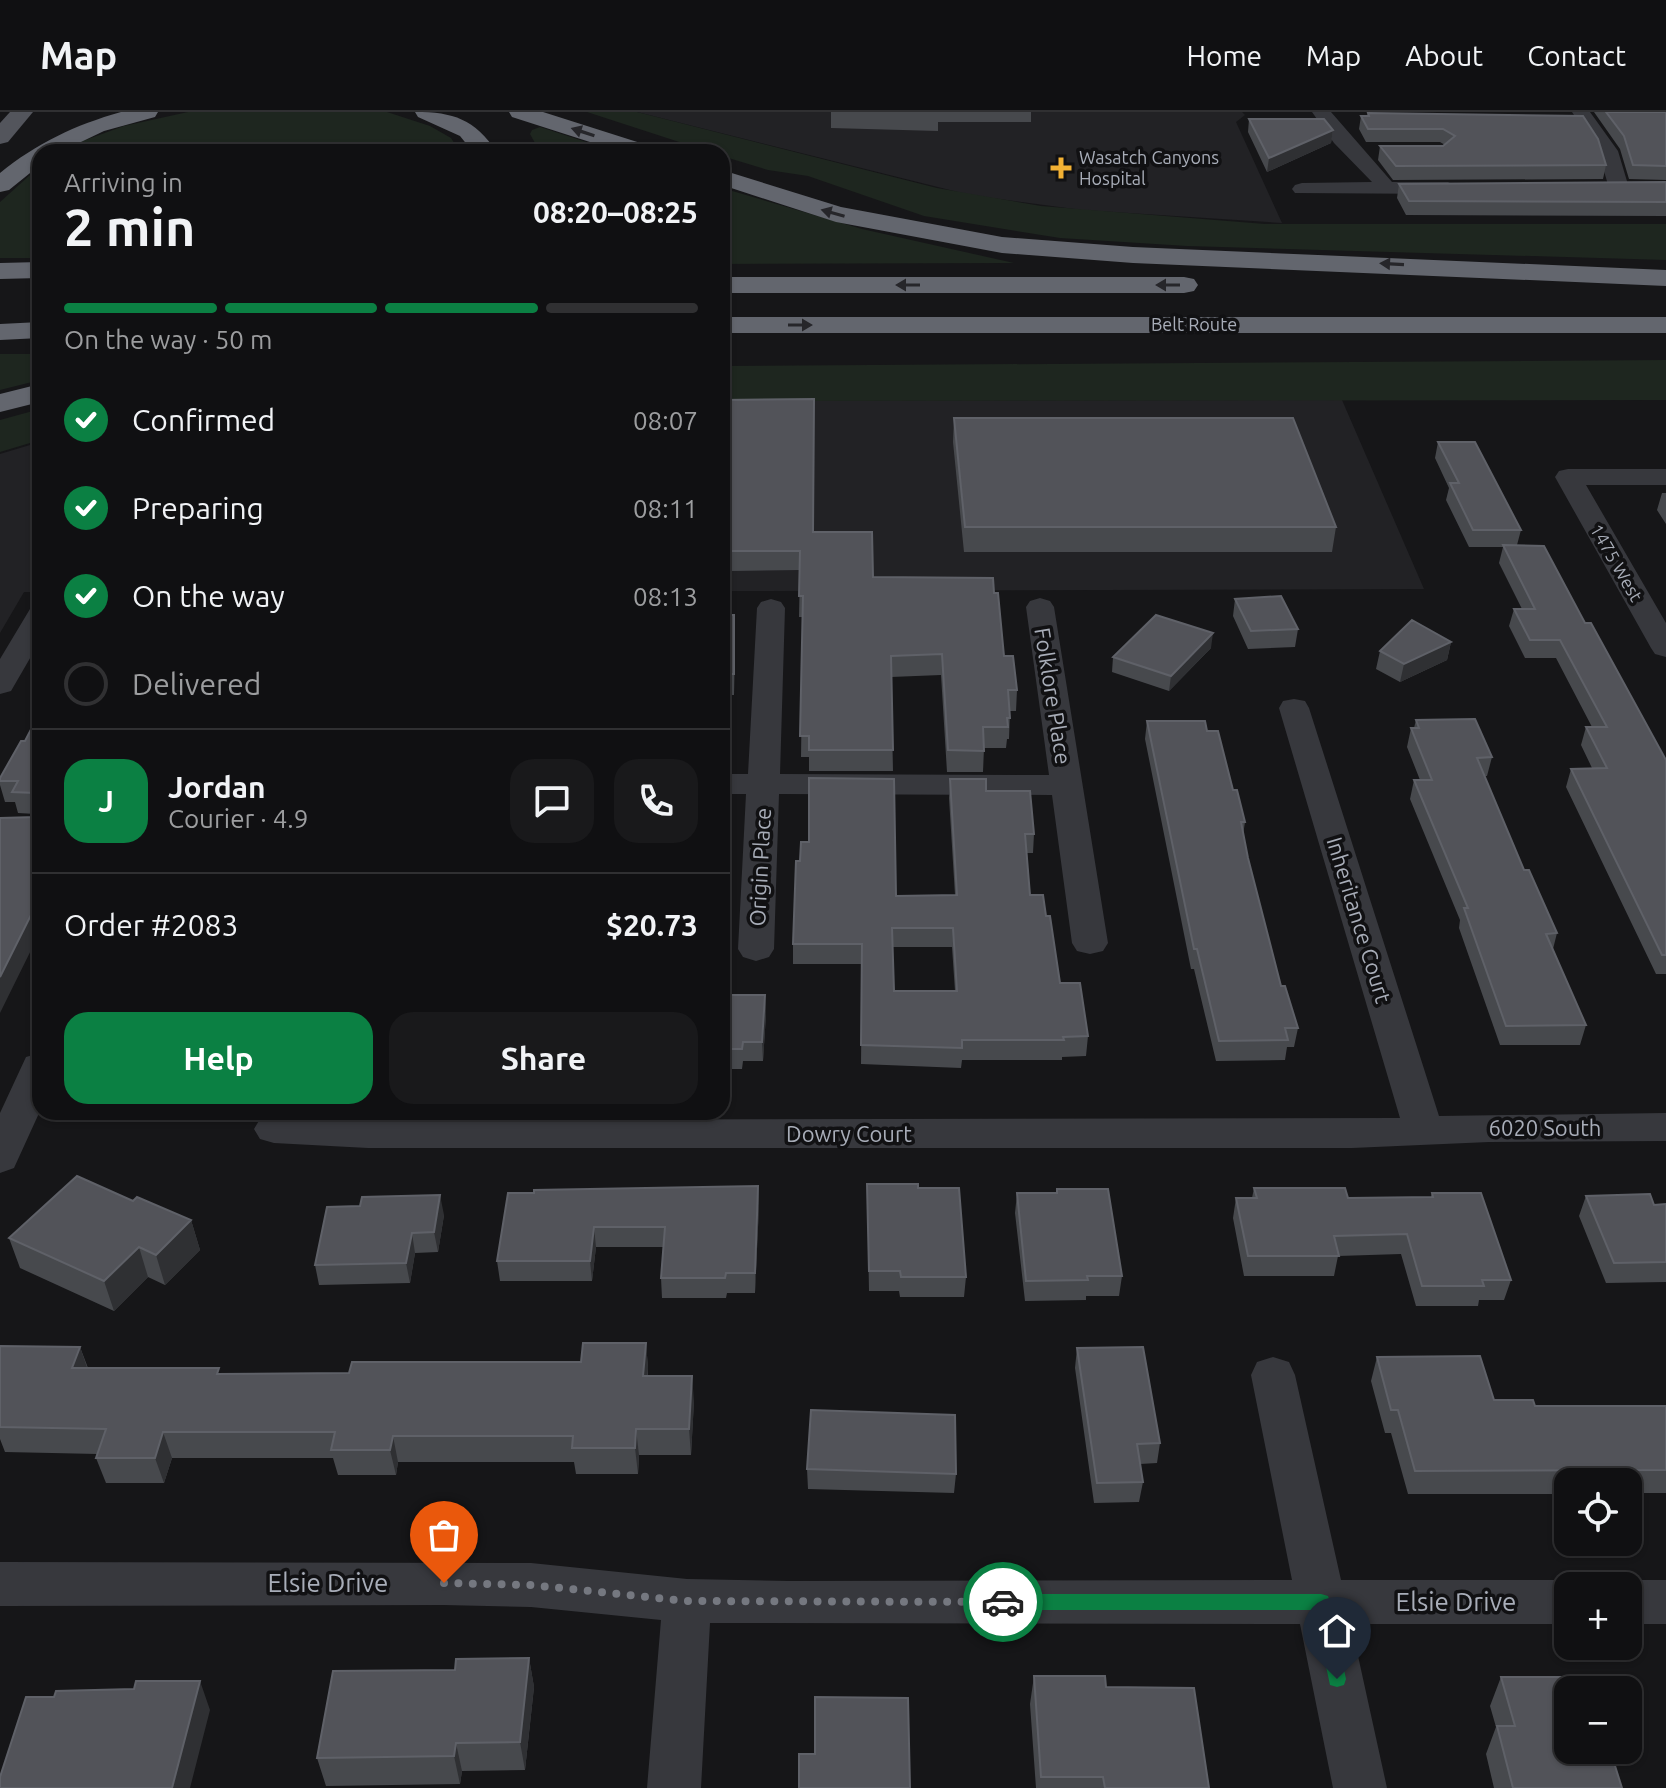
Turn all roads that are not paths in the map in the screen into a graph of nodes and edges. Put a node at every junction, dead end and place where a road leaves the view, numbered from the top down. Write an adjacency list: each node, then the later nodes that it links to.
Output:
1 (22, 112): 7 (main road)
2 (147, 112): 8 (highway)
3 (426, 112): 9 (highway)
4 (520, 112): 10 (highway, one-way to 4)
5 (1321, 112): 11 (street)
6 (1581, 112): 18 (street)
7 (0, 137)
8 (58, 144)
9 (479, 144)
10 (620, 144)
11 (1354, 151): 12 (street); 16 (street)
12 (1382, 151)
13 (32, 159): 15 (highway)
14 (730, 180): 22 (highway, one-way to 14)
15 (0, 185)
16 (1386, 188): 17 (street); 19 (street)
17 (1464, 188)
18 (1619, 188)
19 (1302, 189)
20 (32, 270): 21 (highway)
21 (0, 271)
22 (1666, 278)
23 (0, 285): 24 (highway)
24 (32, 285)
25 (730, 285): 26 (highway, Belt Route, one-way to 25)
26 (1666, 285)
27 (0, 324): 28 (highway)
28 (32, 324)
29 (730, 325): 30 (highway, Belt Route, one-way to 30)
30 (1636, 325): 31 (highway, Belt Route); 34 (highway)
31 (1666, 325)
32 (32, 330): 33 (highway)
33 (0, 332)
34 (730, 348)
35 (32, 395): 36 (highway)
36 (0, 403)
37 (1666, 477): 41 (street, 1475 West)
38 (1040, 607): 46 (street, Folklore Place)
39 (771, 608): 45 (street, Origin Place)
40 (32, 629): 42 (street)
41 (1666, 648)
42 (0, 685)
43 (1294, 708): 52 (street, Inheritance Court)
44 (730, 784): 45 (street)
45 (764, 784): 46 (street); 48 (street, Origin Place)
46 (1066, 785): 47 (street, Folklore Place)
47 (1090, 943)
48 (756, 949)
49 (32, 1084): 53 (street)
50 (1666, 1127): 52 (street, 6020 South)
51 (274, 1129): 52 (street, Dowry Court)
52 (1424, 1131)
53 (0, 1158)
54 (1273, 1375): 57 (street)
55 (0, 1584): 56 (street, Elsie Drive)
56 (687, 1601): 57 (street, Elsie Drive); 61 (street)
57 (1321, 1602): 58 (street, Elsie Drive); 62 (street)
58 (1554, 1602)
59 (1642, 1602): 60 (street)
60 (1666, 1602)
61 (674, 1788)
62 (1360, 1788)

